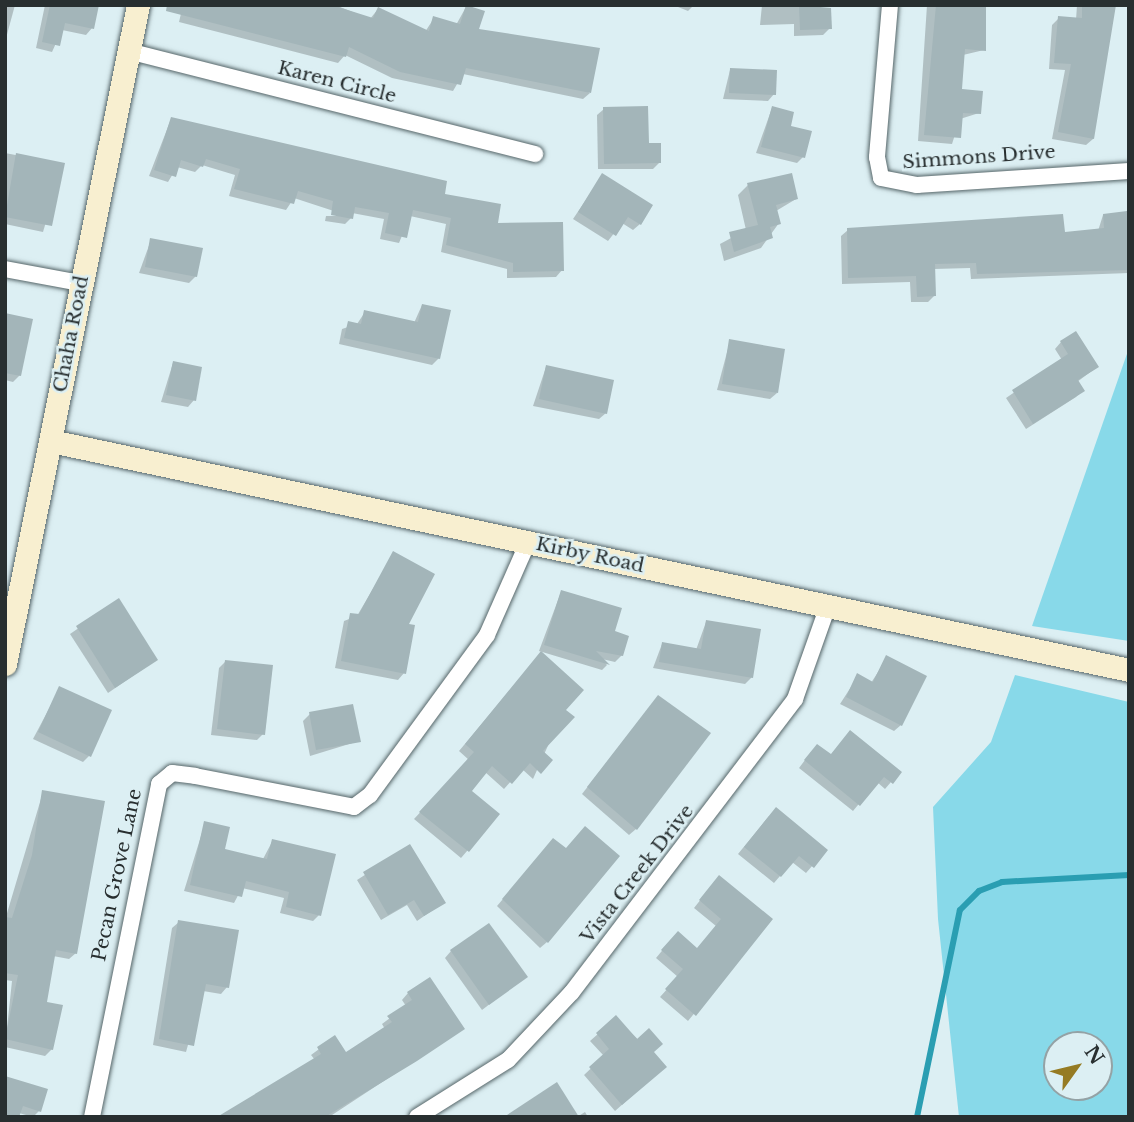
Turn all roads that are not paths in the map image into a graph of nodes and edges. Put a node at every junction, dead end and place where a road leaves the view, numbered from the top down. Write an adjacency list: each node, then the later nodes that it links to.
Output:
1 (138, 5): 3 (street, Chaha Road)
2 (890, 5): 5 (street, Simmons Drive)
3 (128, 51): 4 (street, Karen Circle); 7 (street, Chaha Road)
4 (535, 155)
5 (1129, 171)
6 (5, 269): 7 (street)
7 (80, 283): 8 (street, Chaha Road)
8 (51, 441): 9 (street, Kirby Road); 10 (street, Chaha Road)
9 (528, 542): 11 (street, Kirby Road); 14 (street, Pecan Grove Lane)
10 (10, 606): 12 (street, Chaha Road)
11 (828, 606): 13 (street, Kirby Road); 15 (street, Vista Creek Drive)
12 (5, 664)
13 (1129, 670)
14 (92, 1117)
15 (416, 1117)

